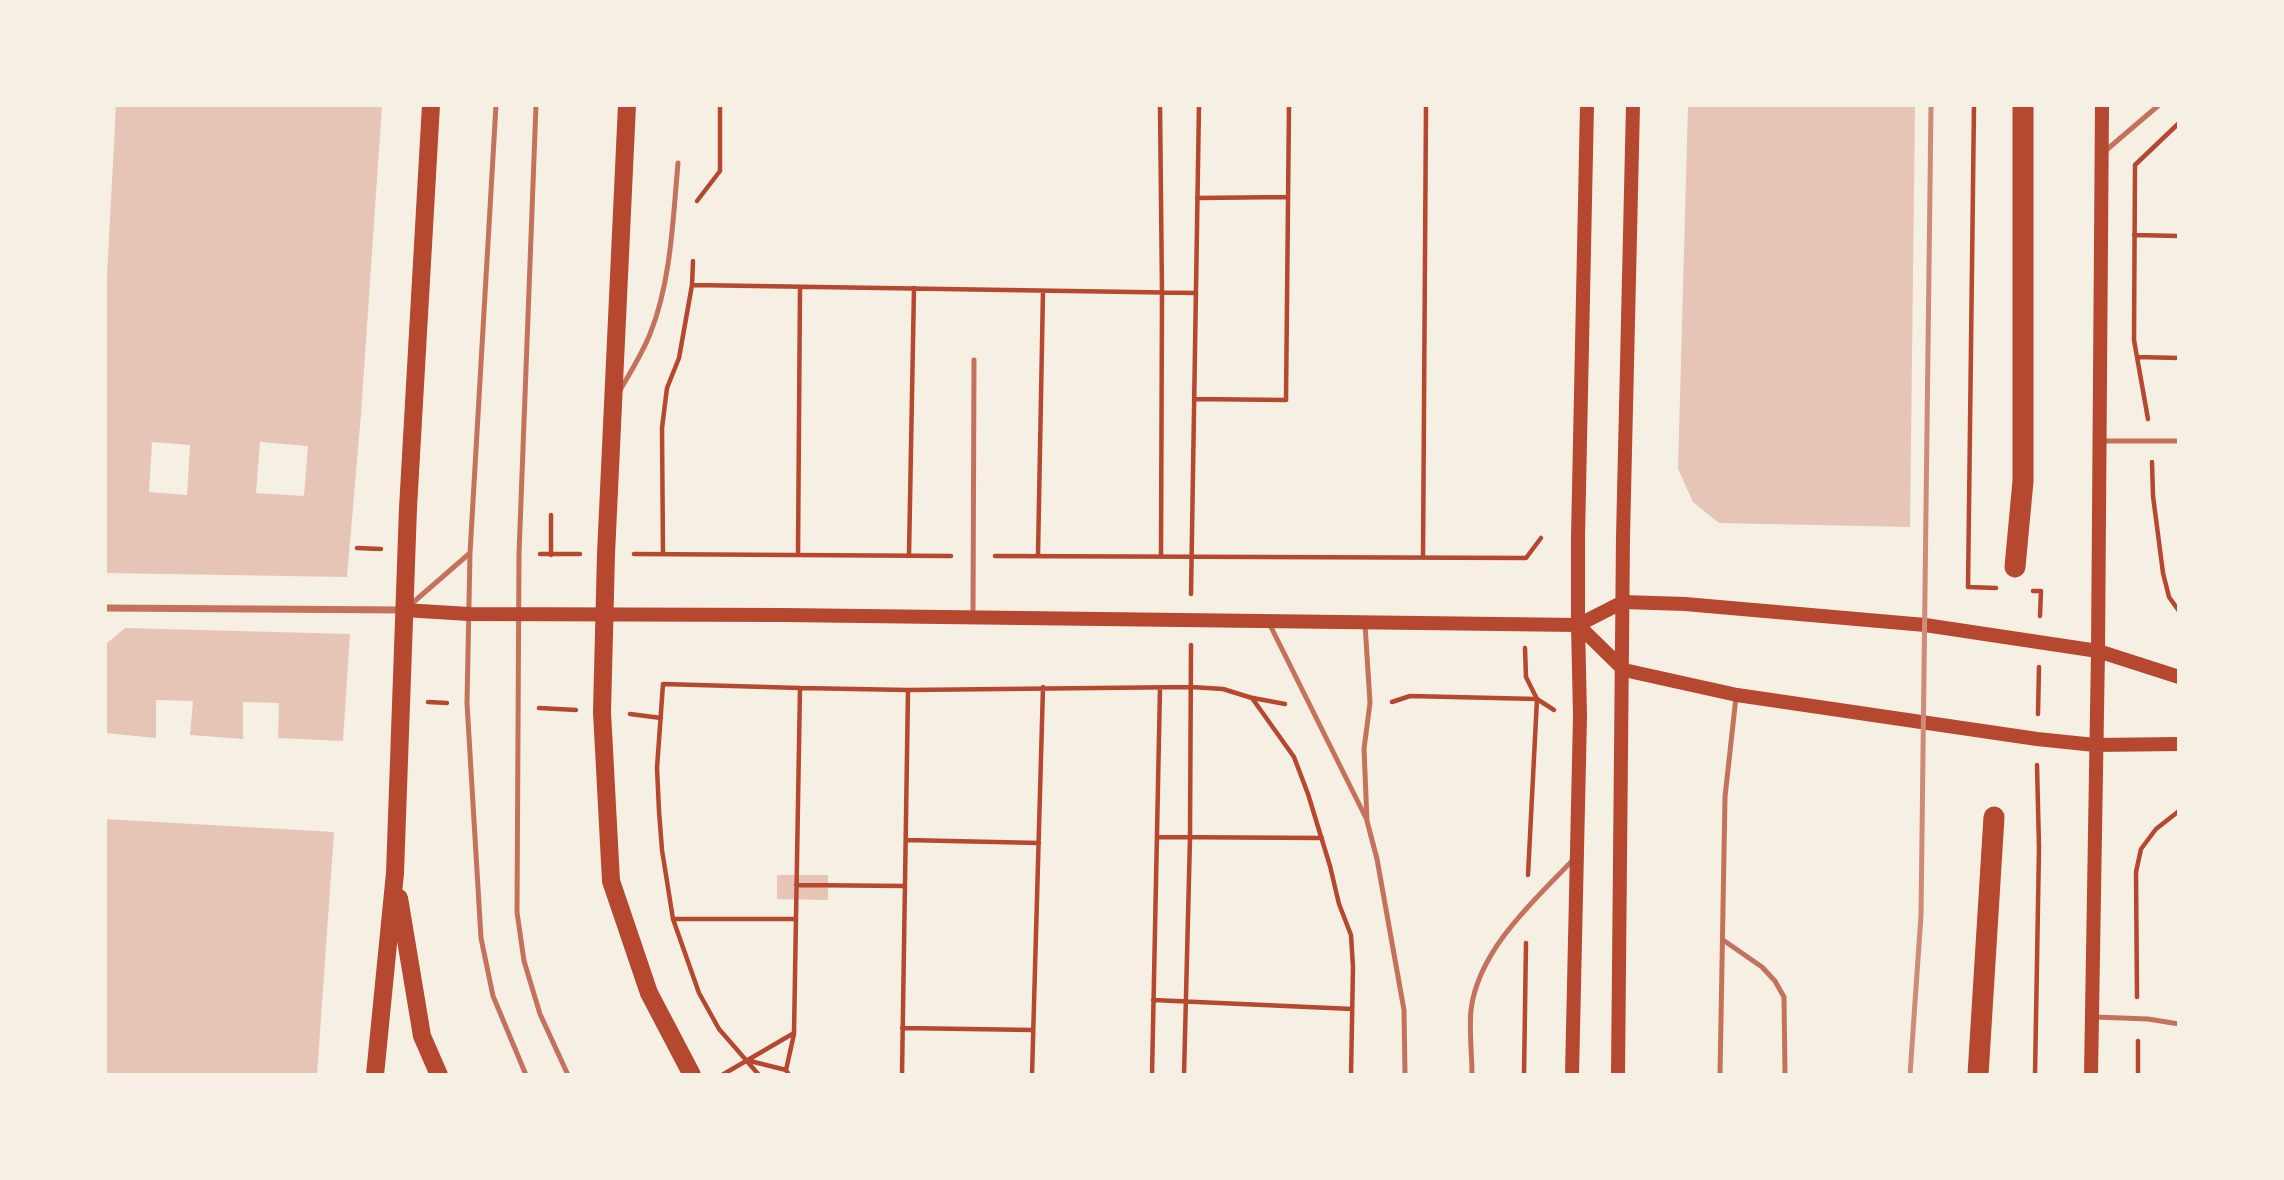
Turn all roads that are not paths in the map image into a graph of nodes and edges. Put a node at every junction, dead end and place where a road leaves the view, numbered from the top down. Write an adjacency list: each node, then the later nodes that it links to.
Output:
1 (431, 105): 20 (main road)
2 (496, 105): 16 (lane)
3 (536, 105): 22 (lane)
4 (627, 105): 13 (main road)
5 (1587, 105): 27 (main road)
6 (1633, 105): 18 (main road)
7 (2023, 105): 17 (highway)
8 (2102, 105): 10 (main road)
9 (2159, 105): 10 (lane)
10 (2102, 154): 14 (main road)
11 (678, 163): 13 (lane)
12 (974, 360): 24 (lane)
13 (614, 400): 23 (main road)
14 (2100, 441): 15 (lane); 28 (main road)
15 (2179, 441)
16 (470, 553): 20 (lane); 21 (lane)
17 (2015, 567)
18 (1623, 602): 27 (main road); 28 (main road); 29 (main road)
19 (105, 608): 20 (street)
20 (404, 610): 21 (main road); 37 (main road)
21 (469, 614): 22 (main road); 43 (lane)
22 (519, 614): 23 (main road); 44 (lane)
23 (605, 614): 24 (main road); 45 (main road)
24 (973, 618): 25 (main road)
25 (1269, 622): 26 (main road); 35 (lane)
26 (1365, 623): 27 (main road); 35 (lane)
27 (1577, 625): 29 (main road); 36 (main road)
28 (2098, 651): 30 (main road); 33 (main road)
29 (1624, 670): 31 (main road); 49 (main road)
30 (2179, 677)
31 (1737, 695): 33 (main road); 38 (lane)
32 (2179, 744): 33 (main road)
33 (2095, 745): 39 (main road)
34 (1994, 817): 52 (highway)
35 (1367, 821): 46 (lane)
36 (1576, 857): 47 (lane); 48 (main road)
37 (395, 873): 41 (main road); 42 (main road)
38 (1723, 940): 50 (lane); 51 (lane)
39 (2092, 1017): 40 (lane); 53 (main road)
40 (2179, 1024)
41 (375, 1075)
42 (439, 1075)
43 (526, 1075)
44 (568, 1075)
45 (692, 1075)
46 (1405, 1075)
47 (1472, 1075)
48 (1572, 1075)
49 (1618, 1075)
50 (1720, 1075)
51 (1785, 1075)
52 (1978, 1075)
53 (2091, 1075)

